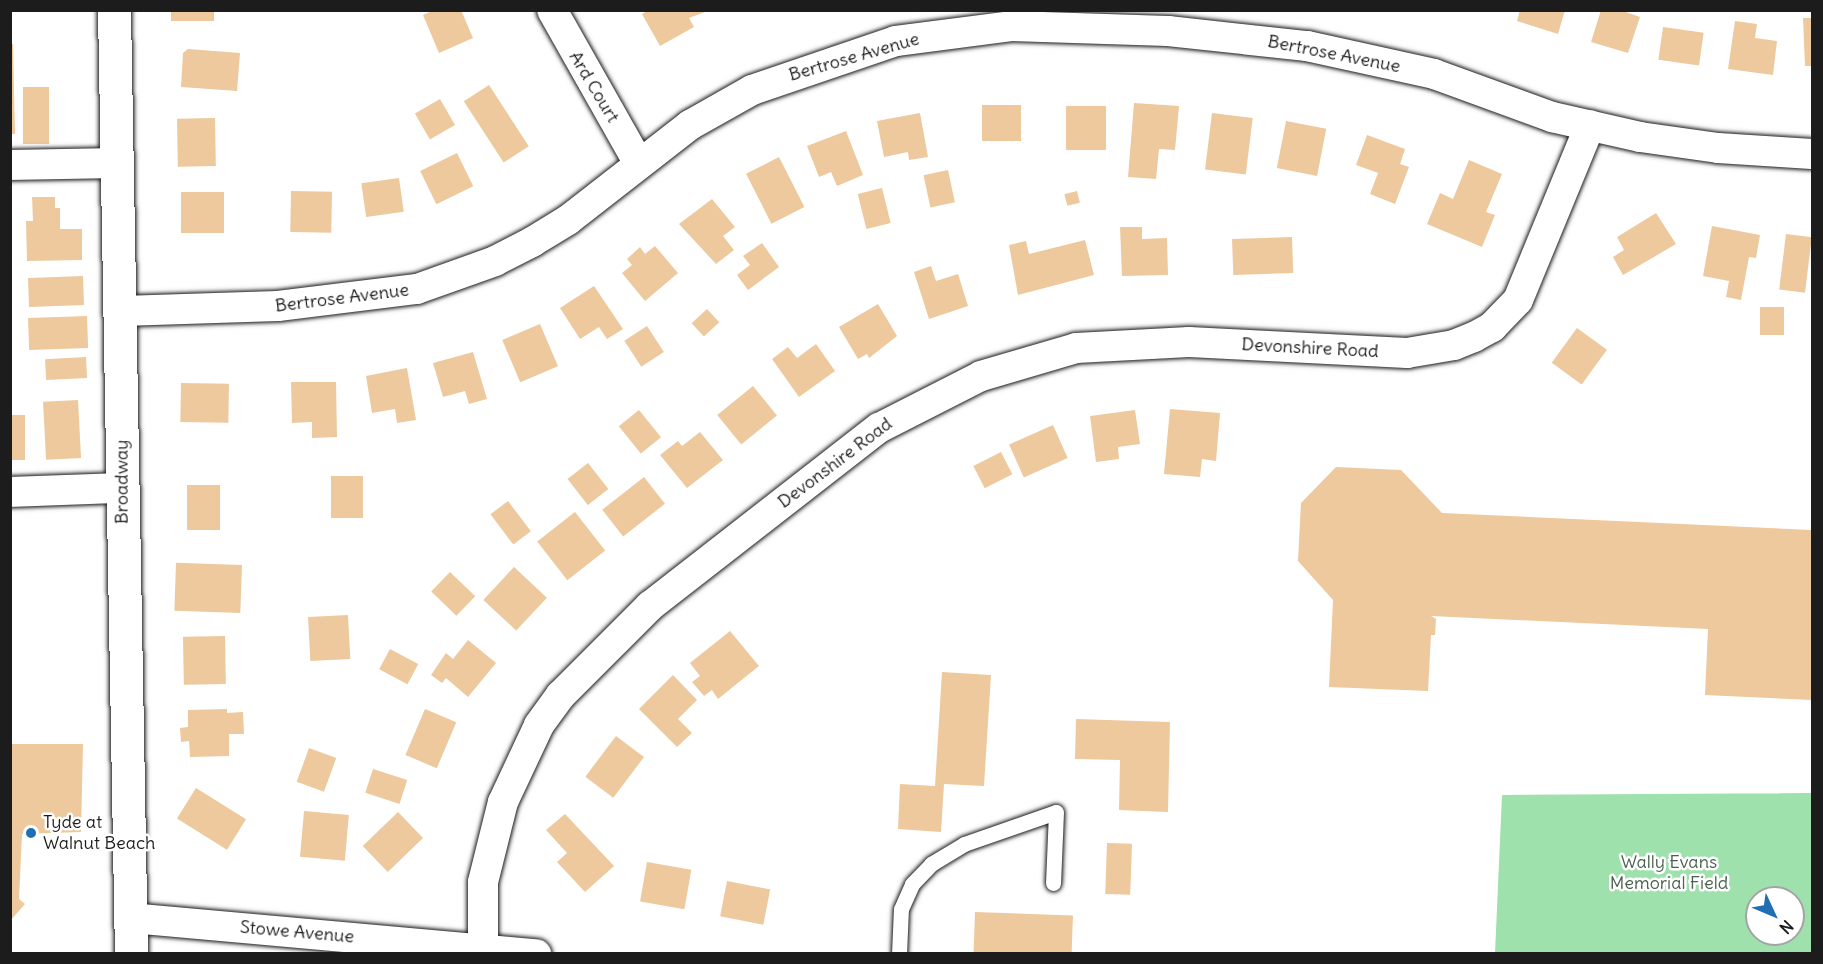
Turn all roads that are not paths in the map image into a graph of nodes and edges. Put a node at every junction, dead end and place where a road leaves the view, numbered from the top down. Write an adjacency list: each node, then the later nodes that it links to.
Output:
1 (114, 10): 7 (street, Broadway)
2 (552, 10): 6 (street, Ard Court)
3 (959, 21): 4 (street, Bertrose Avenue); 6 (street, Bertrose Avenue)
4 (1590, 125): 5 (street, Bertrose Avenue); 14 (street, Devonshire Road)
5 (1812, 154)
6 (638, 162): 9 (street, Bertrose Avenue)
7 (116, 163): 8 (street); 9 (street, Broadway)
8 (10, 165)
9 (122, 311): 10 (street, Broadway)
10 (121, 488): 11 (street); 13 (street, Broadway)
11 (10, 492)
12 (1053, 883): 17 (lane)
13 (130, 918): 14 (street, Stowe Avenue); 15 (street, Broadway)
14 (483, 947): 16 (street, Stowe Avenue)
15 (131, 954)
16 (536, 954)
17 (899, 954)

